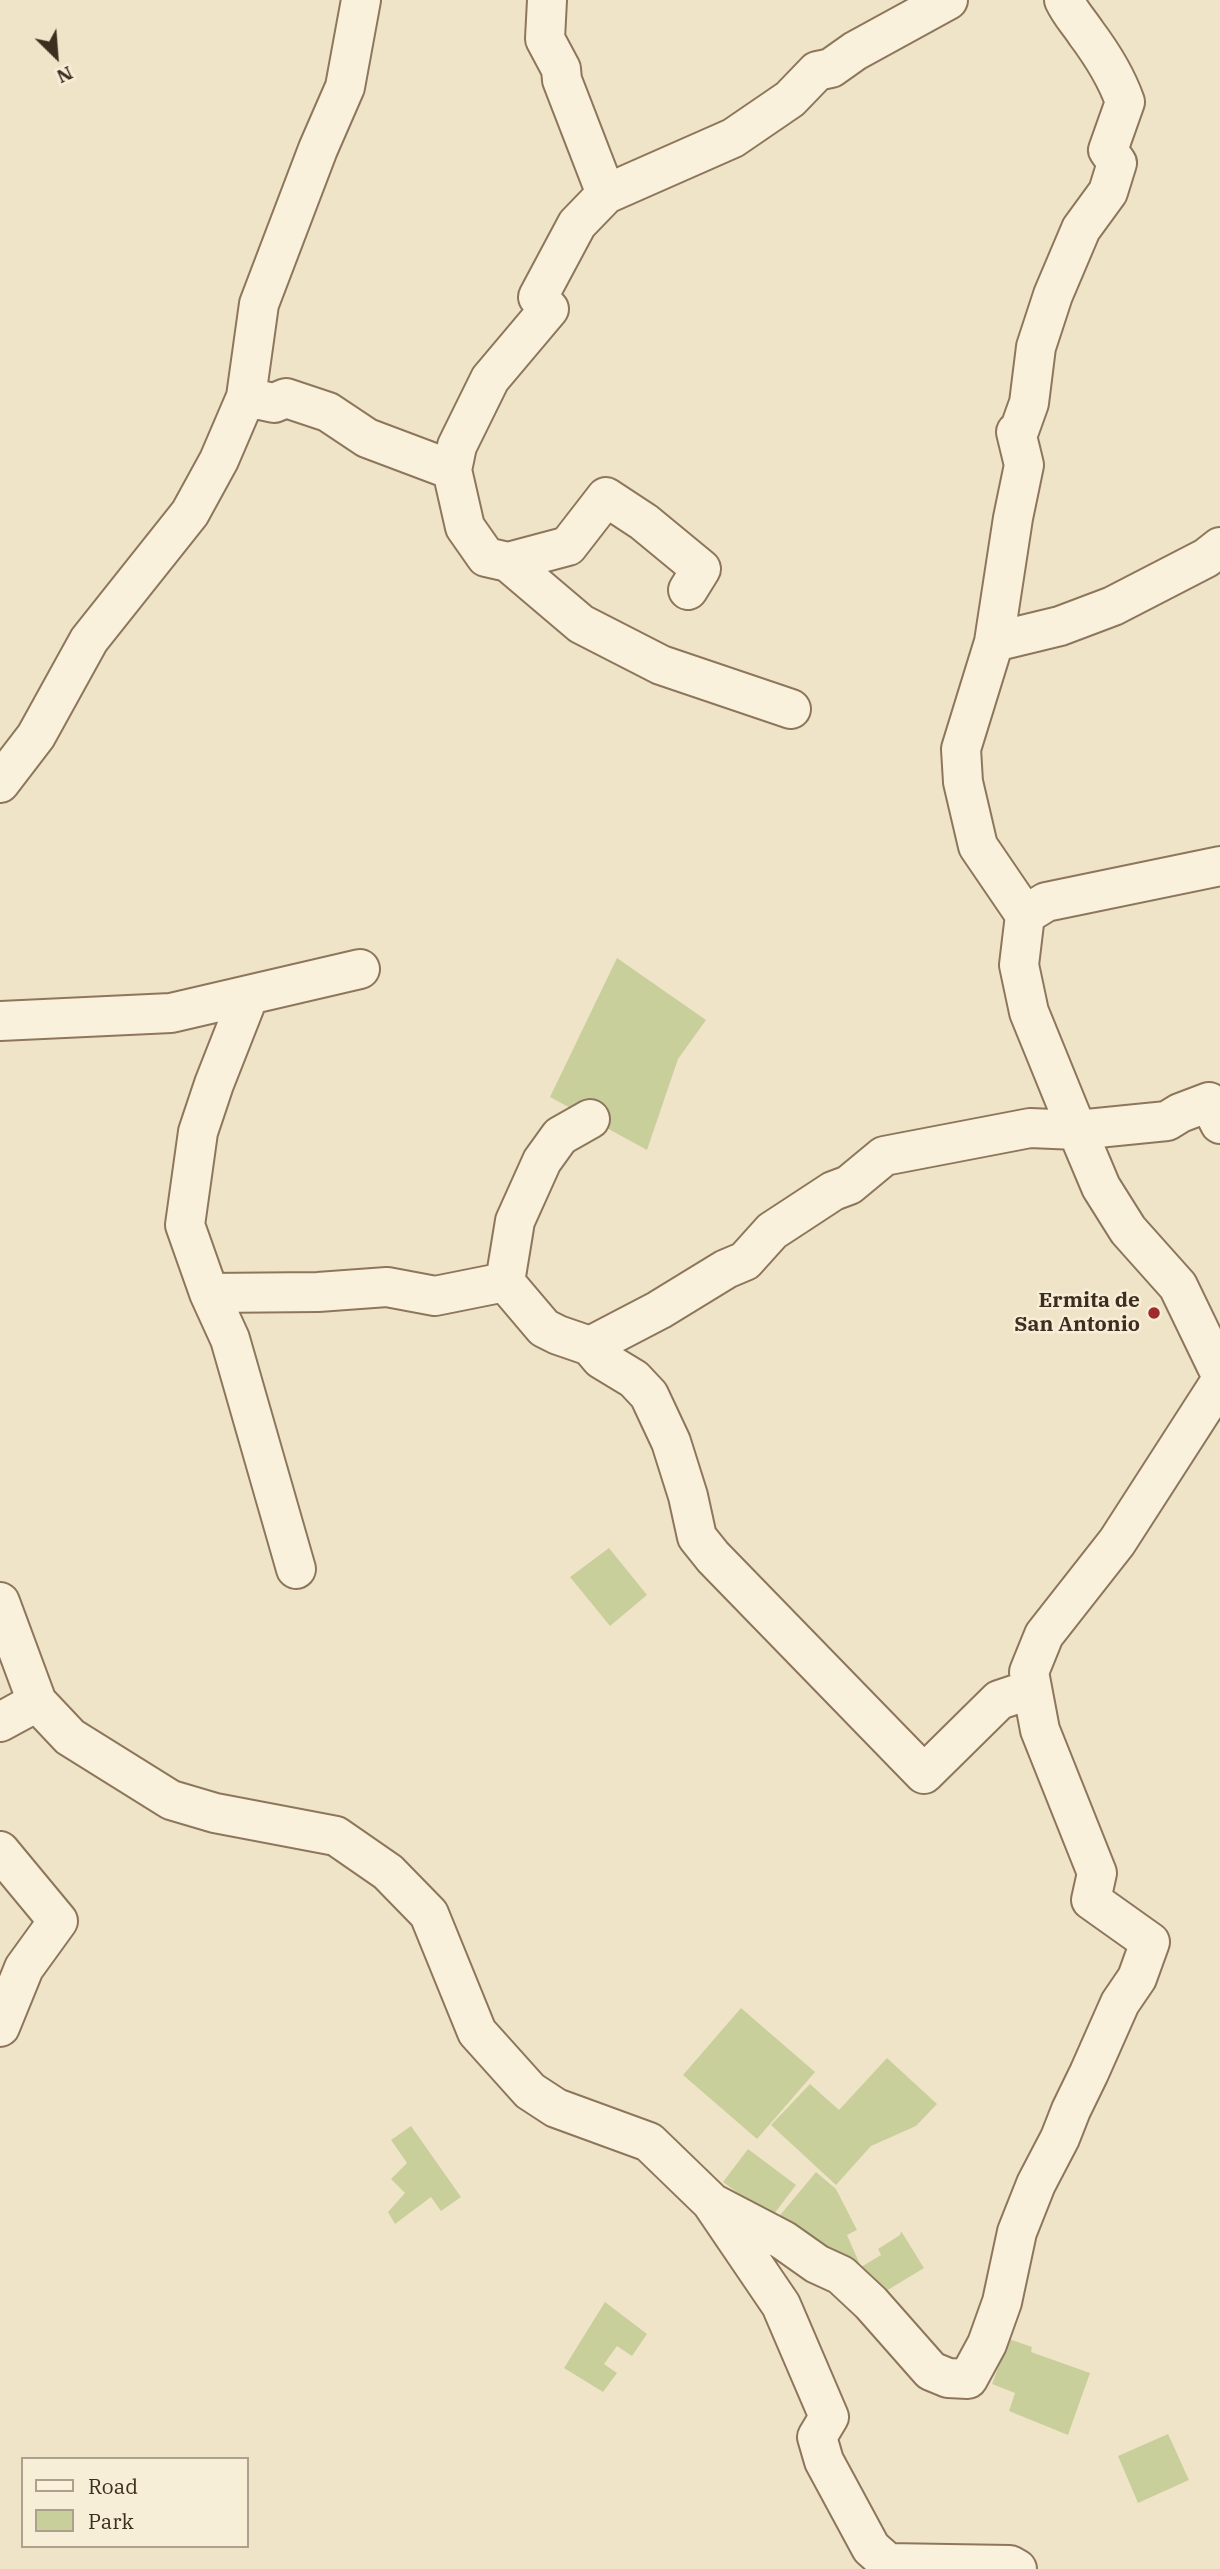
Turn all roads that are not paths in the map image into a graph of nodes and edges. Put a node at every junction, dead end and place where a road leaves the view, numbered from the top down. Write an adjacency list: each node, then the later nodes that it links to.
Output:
1 (361, 0): 6 (street)
2 (547, 0): 5 (street)
3 (948, 0): 5 (street)
4 (1065, 0): 11 (street)
5 (606, 194): 7 (street)
6 (246, 397): 7 (street); 13 (street)
7 (452, 470): 9 (street)
8 (1220, 547): 11 (street)
9 (508, 562): 10 (street); 12 (street)
10 (688, 590)
11 (994, 642): 15 (street)
12 (791, 709)
13 (0, 783)
14 (1220, 866): 15 (street)
15 (1025, 915): 21 (street)
16 (360, 970): 17 (street)
17 (249, 995): 18 (street); 23 (street)
18 (0, 1021)
19 (590, 1119): 22 (street)
20 (1220, 1124): 21 (street)
21 (1077, 1130): 24 (street); 25 (street)
22 (505, 1282): 23 (street); 24 (street)
23 (209, 1293): 27 (street)
24 (590, 1346): 29 (street)
25 (1220, 1373)
26 (1220, 1382): 29 (street)
27 (296, 1569)
28 (0, 1602): 30 (street)
29 (1032, 1689): 34 (street)
30 (37, 1702): 31 (street); 34 (street)
31 (0, 1722)
32 (0, 1851): 33 (street)
33 (0, 2027)
34 (711, 2202): 35 (street)
35 (1017, 2569)

